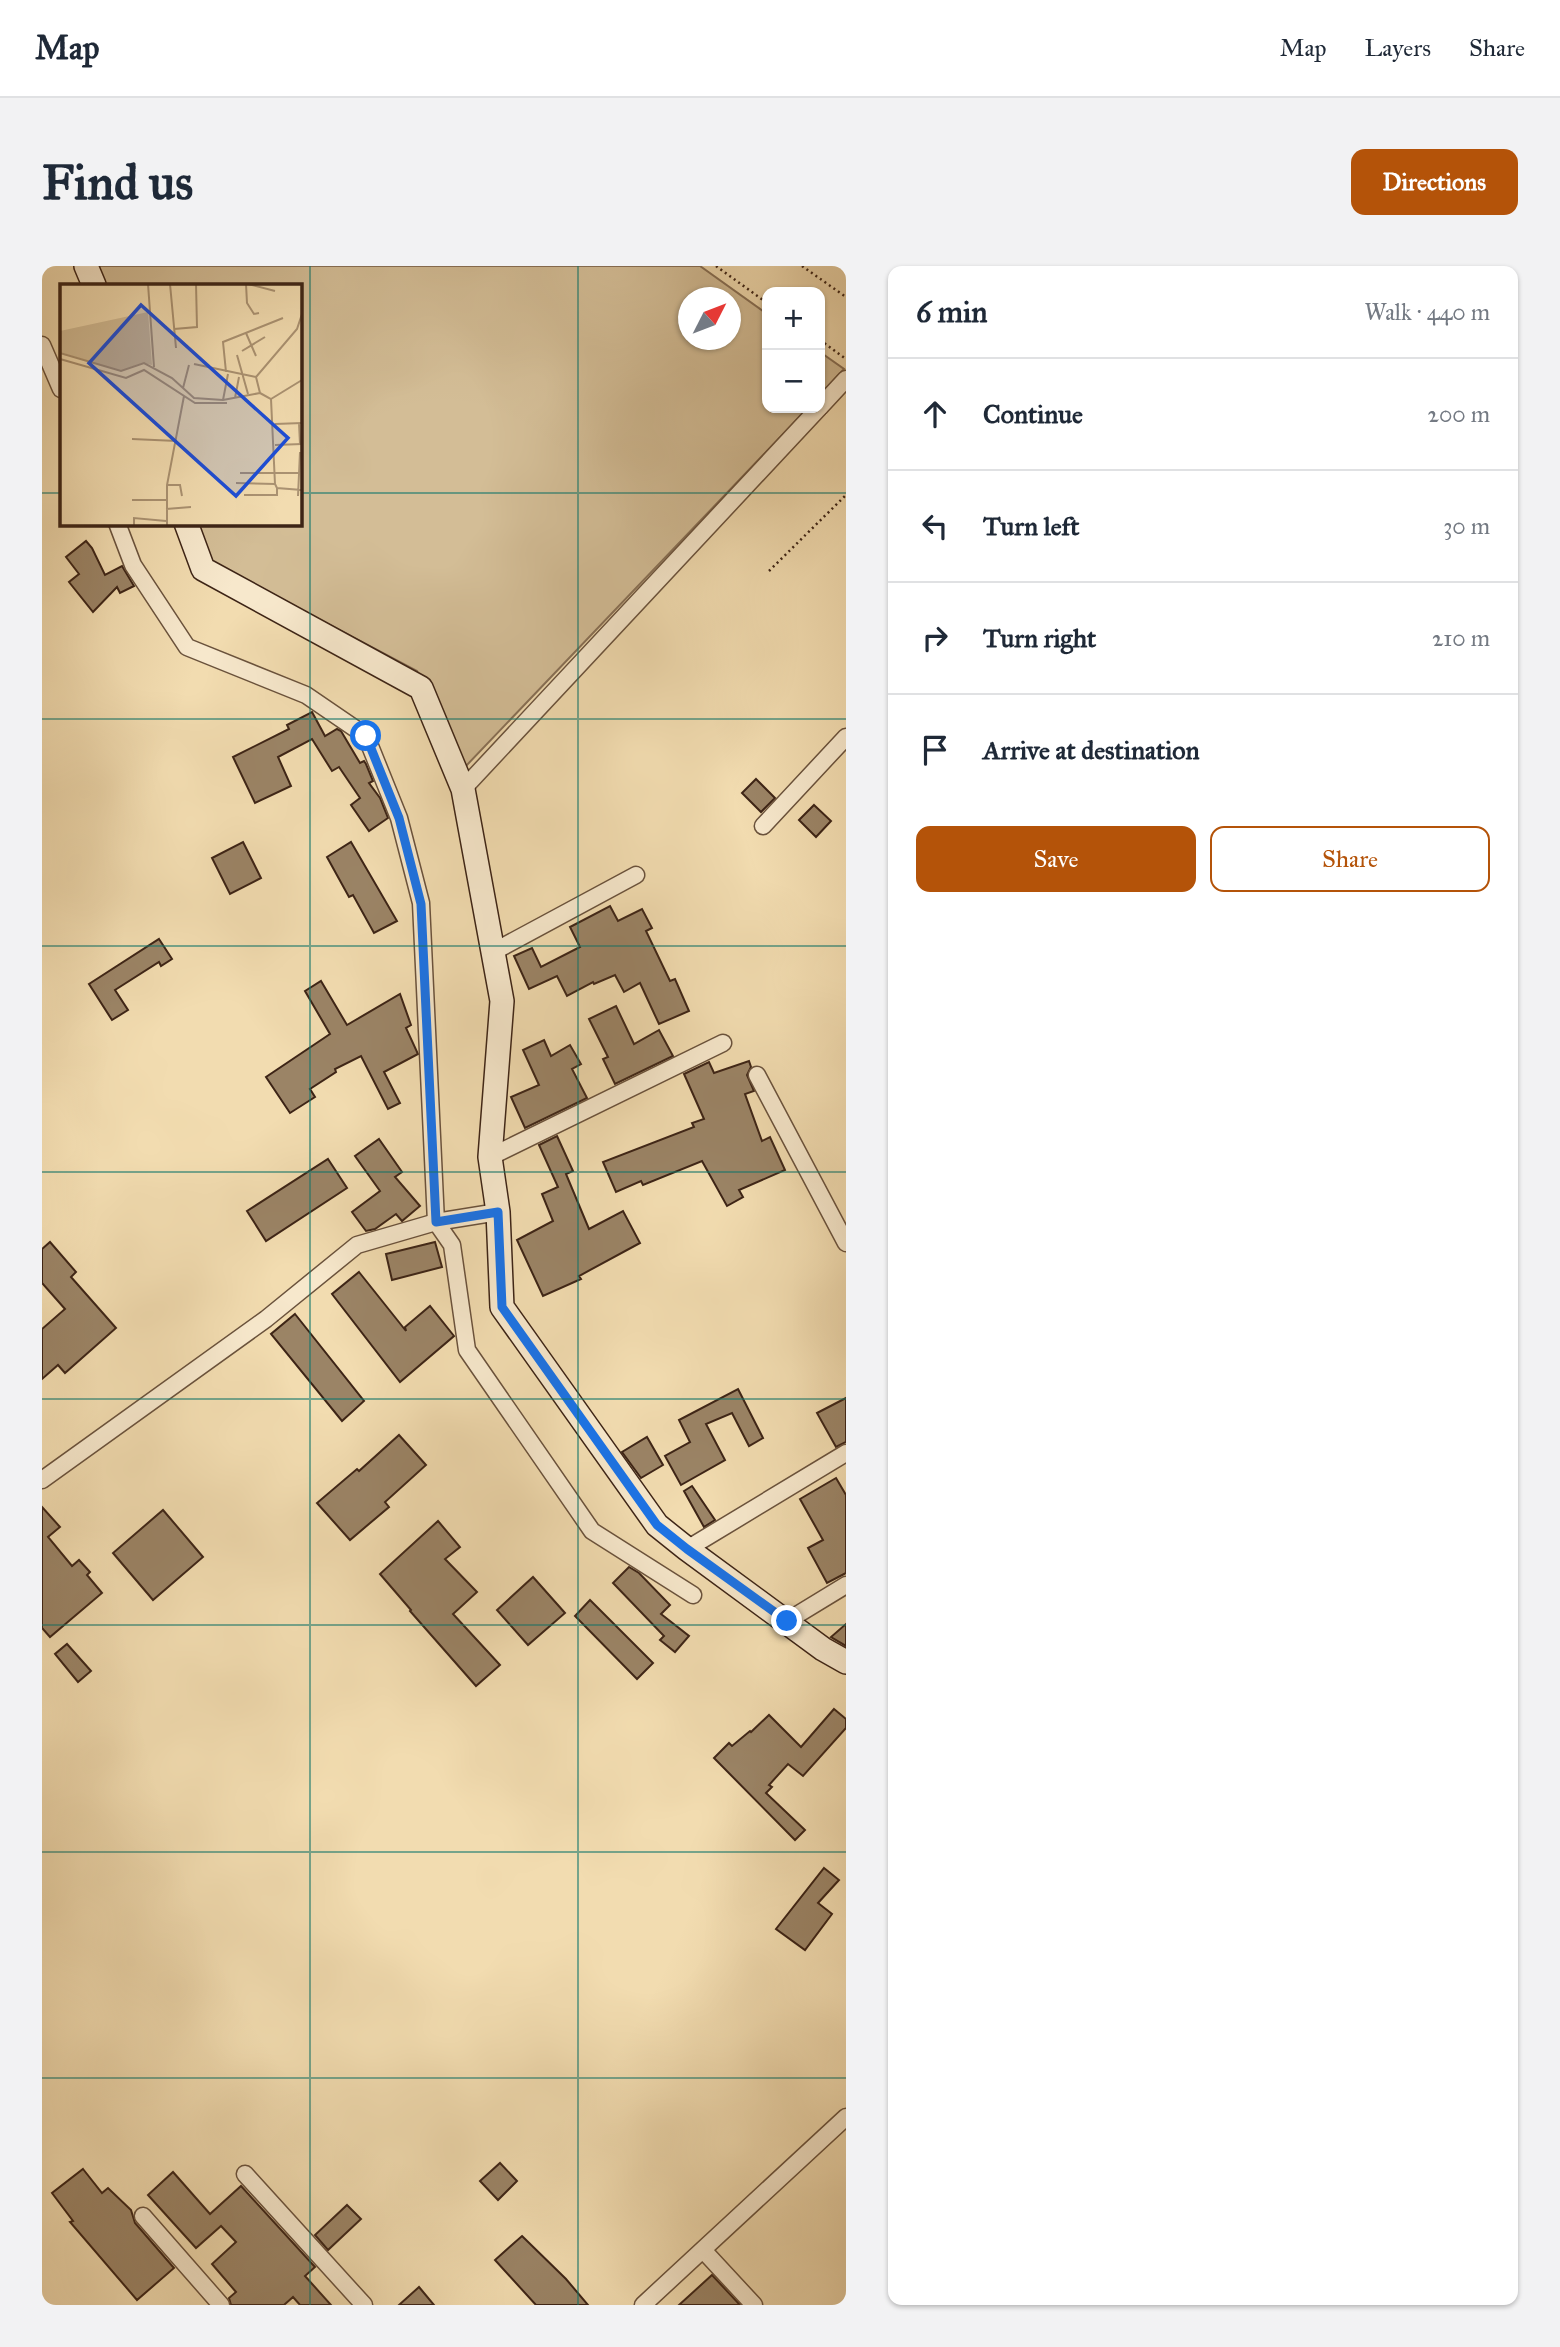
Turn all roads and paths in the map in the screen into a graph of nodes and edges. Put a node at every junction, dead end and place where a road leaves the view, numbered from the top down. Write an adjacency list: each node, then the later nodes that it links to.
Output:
1 (86, 266): 4 (street)
2 (716, 266): 6 (path)
3 (802, 266): 5 (path)
4 (94, 284)
5 (846, 297)
6 (762, 299)
7 (825, 344): 9 (path)
8 (42, 345): 11 (street)
9 (846, 359)
10 (846, 379): 12 (street)
11 (60, 387)
12 (825, 401)
13 (813, 413): 19 (street)
14 (846, 495): 17 (path)
15 (118, 525): 27 (street)
16 (187, 525): 19 (street)
17 (769, 571)
18 (846, 737): 20 (street)
19 (463, 789): 22 (street)
20 (763, 826)
21 (636, 875): 22 (street)
22 (493, 952): 25 (street)
23 (723, 1042): 25 (street)
24 (757, 1075): 28 (street)
25 (490, 1157): 26 (street)
26 (498, 1212): 27 (street); 31 (street)
27 (436, 1222): 30 (street); 33 (street)
28 (846, 1243)
29 (846, 1453): 31 (street)
30 (45, 1472)
31 (687, 1549): 34 (street)
32 (846, 1585): 34 (street)
33 (693, 1595)
34 (787, 1621): 35 (street)
35 (846, 1662)
36 (846, 2117): 39 (street)
37 (245, 2174): 41 (street)
38 (142, 2216): 40 (street)
39 (703, 2250): 42 (street); 43 (street)
40 (221, 2305)
41 (364, 2305)
42 (643, 2305)
43 (754, 2305)

